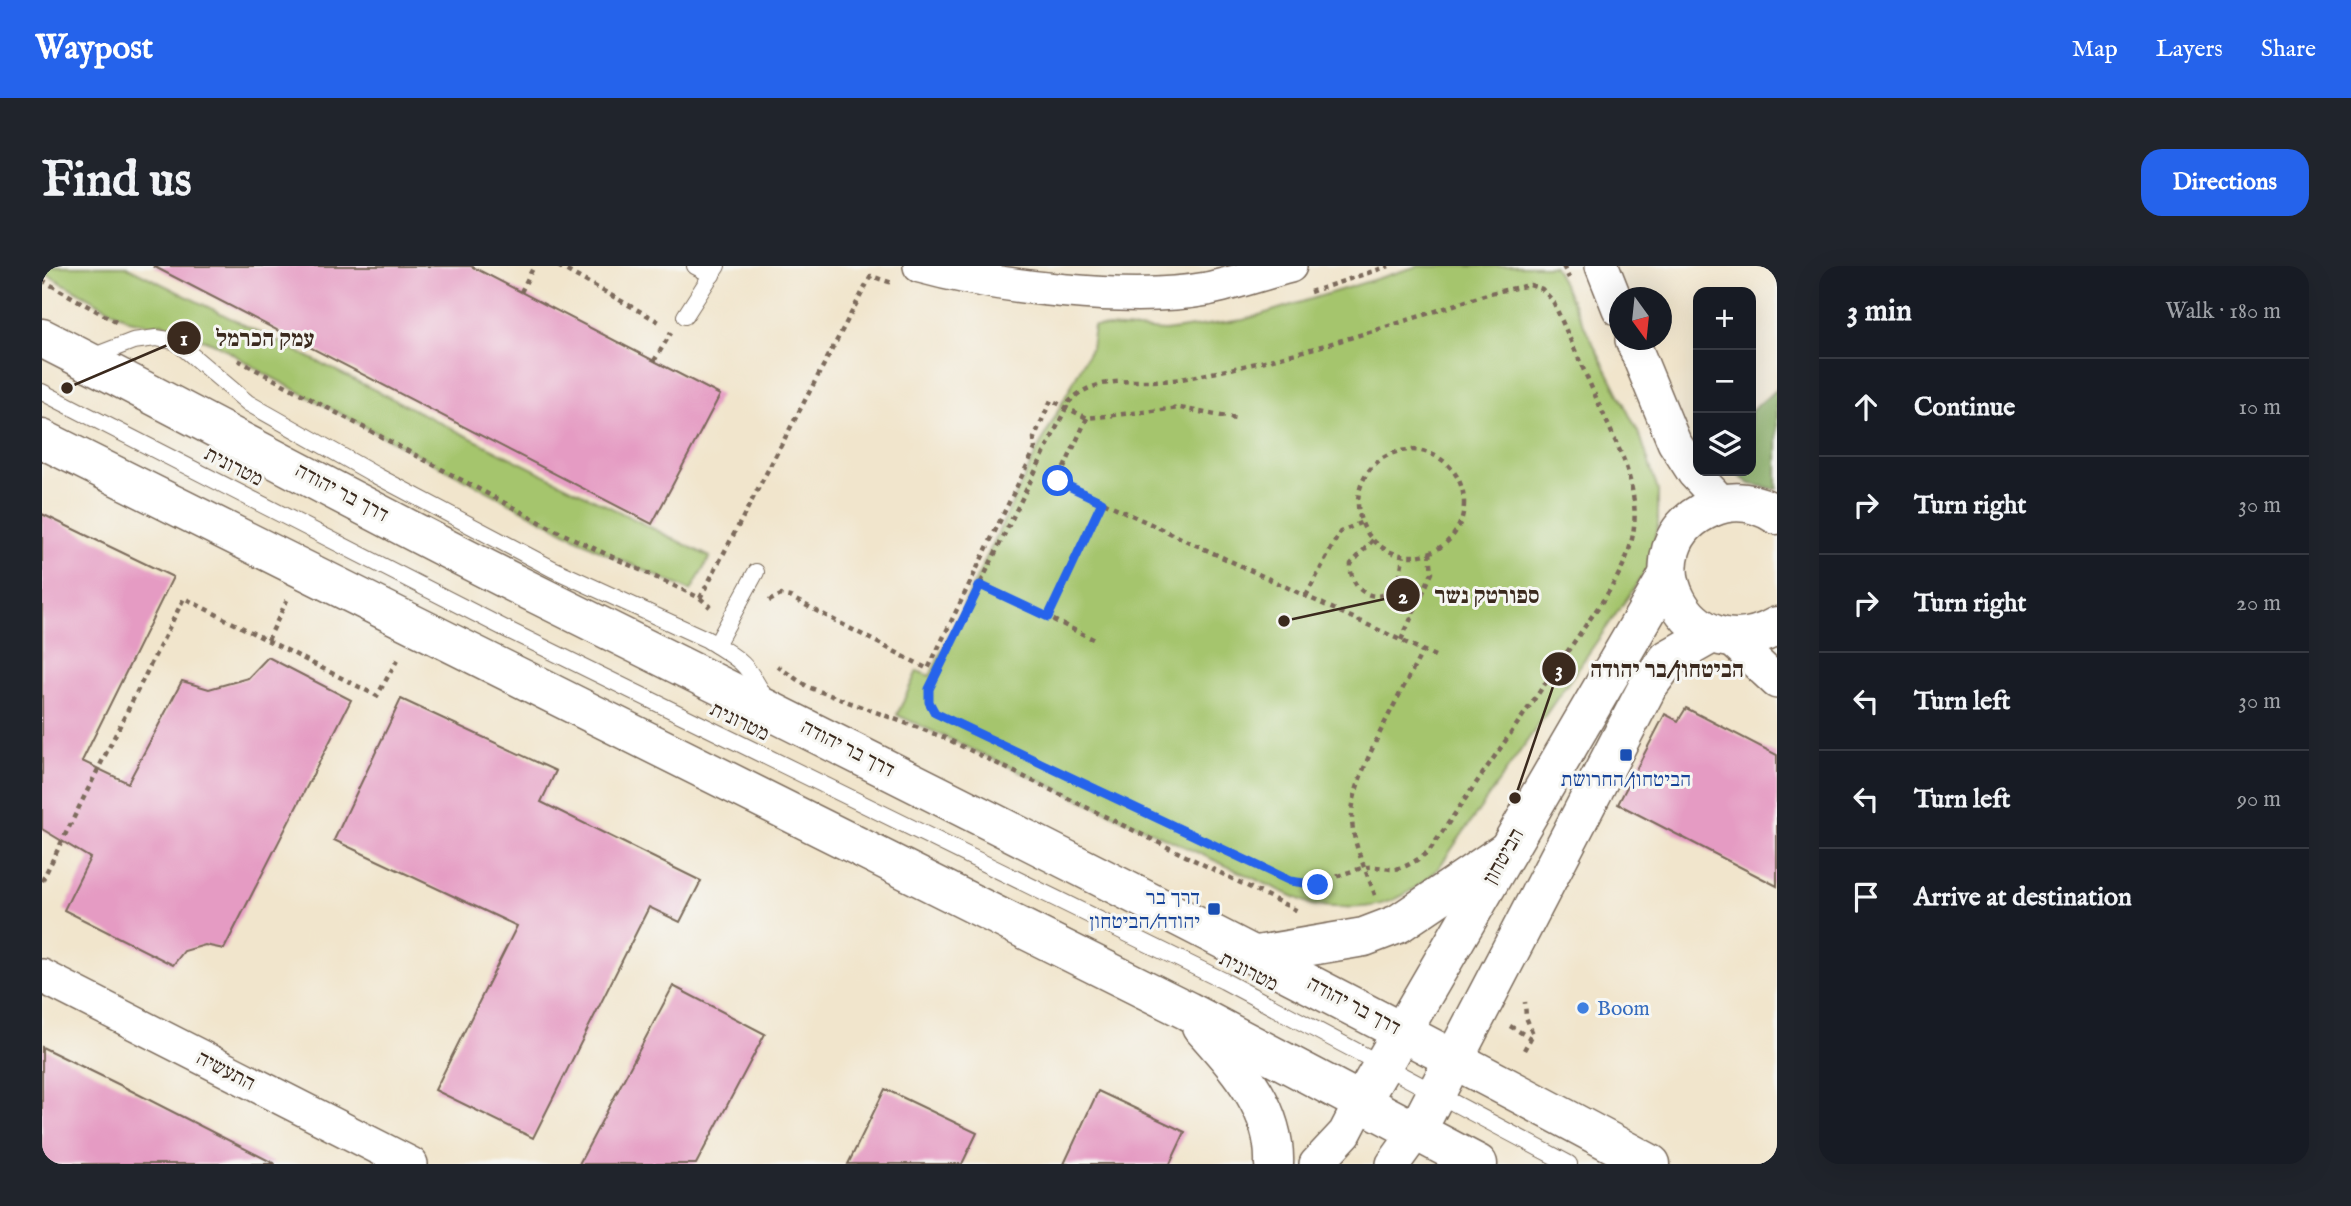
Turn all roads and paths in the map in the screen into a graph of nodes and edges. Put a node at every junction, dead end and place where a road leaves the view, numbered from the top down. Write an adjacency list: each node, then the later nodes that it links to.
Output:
1 (534, 266): 12 (path)
2 (558, 266): 17 (path)
3 (695, 266): 8 (lane)
4 (920, 266): 5 (street)
5 (1290, 266)
6 (1563, 266): 11 (path)
7 (1602, 266): 10 (street)
8 (715, 270): 13 (lane)
9 (872, 276): 37 (path)
10 (1610, 287)
11 (1575, 290)
12 (521, 292)
13 (685, 316)
14 (42, 338): 16 (main road, דרך בר יהודה)
15 (1636, 350): 23 (street)
16 (85, 360): 46 (lane); 50 (main road, דרך בר יהודה)
17 (654, 361)
18 (42, 391): 64 (lane, מטרונית)
19 (1066, 408): 20 (path); 35 (path); 38 (path); 52 (path)
20 (1087, 418): 21 (path); 24 (path)
21 (1236, 419)
22 (42, 439): 32 (main road)
23 (1674, 442): 25 (street); 28 (street)
24 (1102, 502): 36 (path); 39 (path)
25 (1722, 503): 26 (main road); 28 (main road)
26 (1774, 510)
27 (1362, 522): 29 (path); 30 (path); 36 (path)
28 (1686, 523): 34 (main road)
29 (1373, 540): 31 (path); 31 (path)
30 (1430, 552): 31 (path); 45 (path)
31 (1404, 556)
32 (302, 568): 40 (main road); 44 (path)
33 (756, 572): 46 (lane)
34 (1668, 575): 42 (main road); 51 (main road, הביטחון)
35 (980, 585): 39 (path); 52 (path)
36 (1306, 596): 45 (path)
37 (700, 597)
38 (764, 606)
39 (1048, 617): 43 (path)
40 (417, 626): 44 (path); 58 (main road)
41 (1777, 626): 42 (main road)
42 (1722, 636): 49 (street); 63 (main road)
43 (1093, 639)
44 (268, 640): 53 (path)
45 (1401, 640): 47 (path)
46 (716, 645): 50 (lane)
47 (1423, 650): 48 (path); 52 (path)
48 (1437, 657)
49 (1777, 682)
50 (770, 708): 55 (main road, דרך בר יהודה)
51 (1503, 853): 55 (main road); 60 (main road, הביטחון)
52 (1365, 867): 54 (path)
53 (42, 881)
54 (1377, 901)
55 (1257, 955): 60 (main road, דרך בר יהודה)
56 (42, 976): 68 (street, התעשיה)
57 (1526, 996): 61 (path)
58 (1188, 1011): 66 (main road); 69 (main road)
59 (1507, 1025): 61 (path)
60 (1402, 1031): 63 (main road, דרך בר יהודה); 64 (main road, הביטחון)
61 (1530, 1038): 62 (path)
62 (1524, 1050)
63 (1456, 1059): 65 (main road); 74 (main road, דרך בר יהודה)
64 (1381, 1066): 65 (lane, מטרונית); 66 (main road, הביטחון)
65 (1436, 1095): 67 (main road); 73 (lane, מטרונית)
66 (1361, 1102): 67 (main road); 70 (street)
67 (1416, 1132): 71 (street); 72 (main road)
68 (411, 1164)
69 (1274, 1164)
70 (1316, 1164)
71 (1393, 1164)
72 (1478, 1164)
73 (1569, 1164)
74 (1651, 1164)

